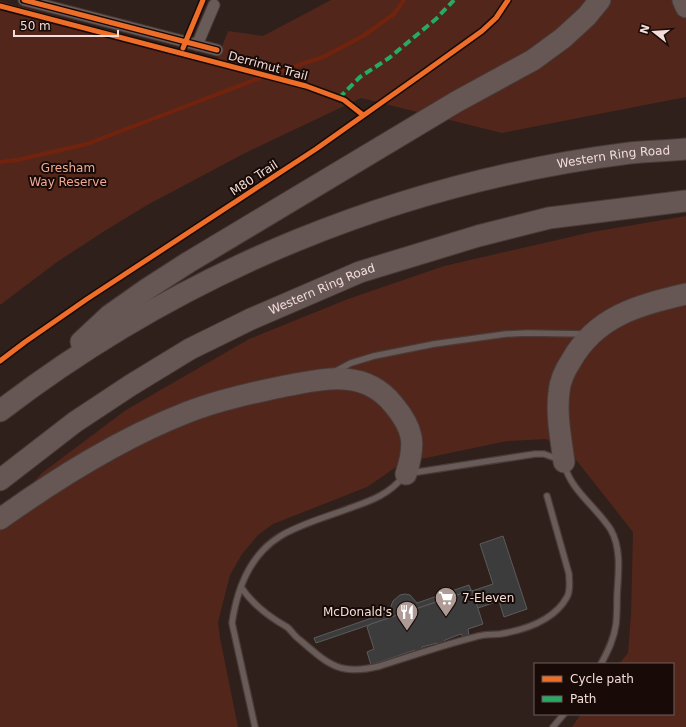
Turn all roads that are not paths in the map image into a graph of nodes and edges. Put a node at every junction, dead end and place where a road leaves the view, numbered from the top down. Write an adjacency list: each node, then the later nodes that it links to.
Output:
1 (24, 0): 6 (street)
2 (600, 0): 13 (highway)
3 (683, 0): 5 (highway)
4 (214, 5): 6 (street)
5 (686, 7)
6 (197, 45): 7 (street)
7 (217, 50)
8 (686, 149): 13 (highway, Western Ring Road)
9 (686, 201): 17 (highway, Western Ring Road)
10 (686, 294): 11 (highway)
11 (593, 333): 12 (lane); 15 (highway)
12 (328, 378): 16 (highway); 19 (highway)
13 (31, 388): 14 (highway, Western Ring Road)
14 (0, 411)
15 (564, 462): 16 (lane); 21 (lane)
16 (406, 474): 20 (lane)
17 (0, 480)
18 (547, 496): 20 (lane)
19 (0, 519)
20 (241, 588): 23 (lane)
21 (602, 663)
22 (563, 715): 24 (lane)
23 (255, 727)
24 (553, 727)

